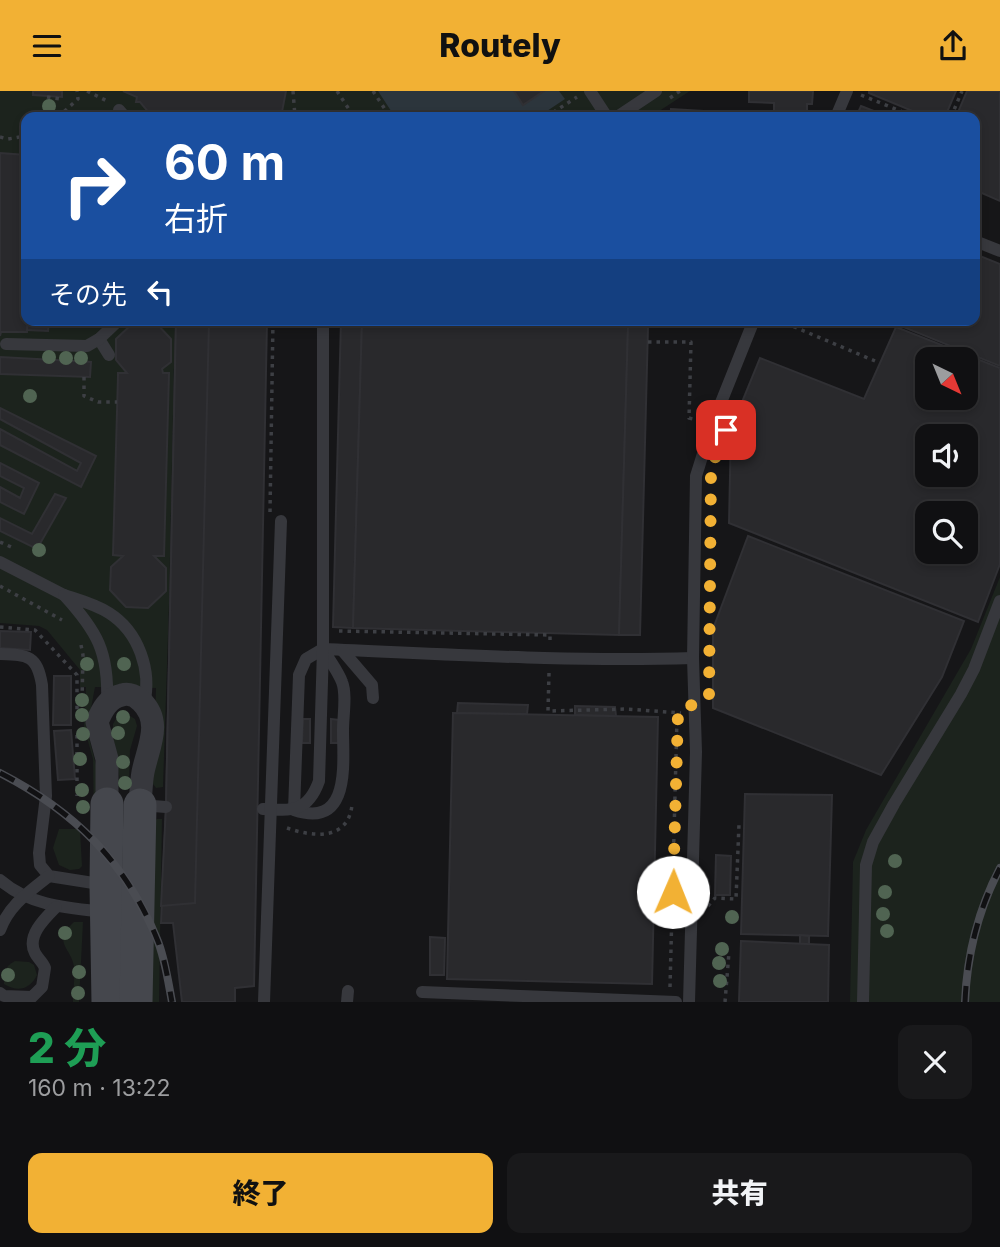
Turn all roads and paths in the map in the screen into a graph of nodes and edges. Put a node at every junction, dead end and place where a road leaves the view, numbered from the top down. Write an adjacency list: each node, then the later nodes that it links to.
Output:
1 (77, 91): 13 (path)
2 (87, 91): 14 (path)
3 (293, 91): 15 (path)
4 (337, 91): 16 (path)
5 (373, 91): 17 (path)
6 (656, 91): 20 (lane)
7 (847, 91): 21 (lane)
8 (962, 91): 23 (path)
9 (584, 94): 18 (path); 19 (lane)
10 (860, 95): 22 (path)
11 (47, 97): 12 (path)
12 (60, 99)
13 (64, 112)
14 (120, 112)
15 (295, 112)
16 (351, 112)
17 (387, 112)
18 (554, 112)
19 (602, 112)
20 (624, 112)
21 (838, 112)
22 (902, 112)
23 (953, 112)
24 (0, 137): 25 (path)
25 (21, 137)
26 (980, 243): 27 (lane)
27 (1000, 251)
28 (113, 326): 33 (lane)
29 (274, 326): 41 (path)
30 (323, 326): 48 (lane)
31 (752, 326): 40 (lane)
32 (792, 326): 37 (path)
33 (99, 339): 35 (lane); 36 (lane)
34 (648, 342): 40 (path)
35 (6, 344)
36 (109, 355)
37 (875, 361)
38 (84, 377): 39 (path)
39 (117, 402)
40 (712, 425): 53 (lane)
41 (280, 518): 69 (lane)
42 (0, 562): 44 (lane)
43 (0, 586): 46 (path)
44 (64, 594): 56 (lane); 57 (lane)
45 (1000, 601): 89 (lane)
46 (67, 623)
47 (0, 627): 61 (path)
48 (323, 631): 50 (lane); 54 (path)
49 (76, 634): 59 (path)
50 (323, 649): 51 (lane); 70 (lane); 70 (lane); 70 (lane)
51 (342, 650): 54 (lane); 55 (lane)
52 (0, 654): 72 (lane)
53 (693, 658): 54 (lane); 58 (lane)
54 (550, 659): 60 (path)
55 (373, 698)
56 (107, 703): 57 (street); 67 (street)
57 (144, 704): 68 (street)
58 (694, 704): 60 (path); 66 (lane)
59 (82, 710)
60 (678, 713): 65 (path)
61 (77, 716)
62 (77, 729): 67 (path)
63 (83, 733): 64 (path)
64 (84, 742)
65 (676, 745): 66 (path); 85 (path)
66 (696, 747): 87 (lane)
67 (92, 800): 75 (street)
68 (153, 806): 83 (street)
69 (267, 809): 70 (lane); 84 (lane)
70 (294, 810)
71 (739, 824): 77 (path)
72 (49, 876): 74 (lane); 75 (lane)
73 (0, 880): 74 (lane)
74 (24, 895): 76 (lane); 78 (lane)
75 (106, 898): 76 (lane); 82 (street)
76 (56, 907): 81 (lane)
77 (707, 907)
78 (0, 930)
79 (729, 952): 88 (path)
80 (422, 992): 85 (lane)
81 (0, 993)
82 (108, 1002)
83 (136, 1002)
84 (264, 1002)
85 (670, 1002): 86 (lane)
86 (676, 1002)
87 (689, 1002)
88 (726, 1002)
89 (863, 1002)

